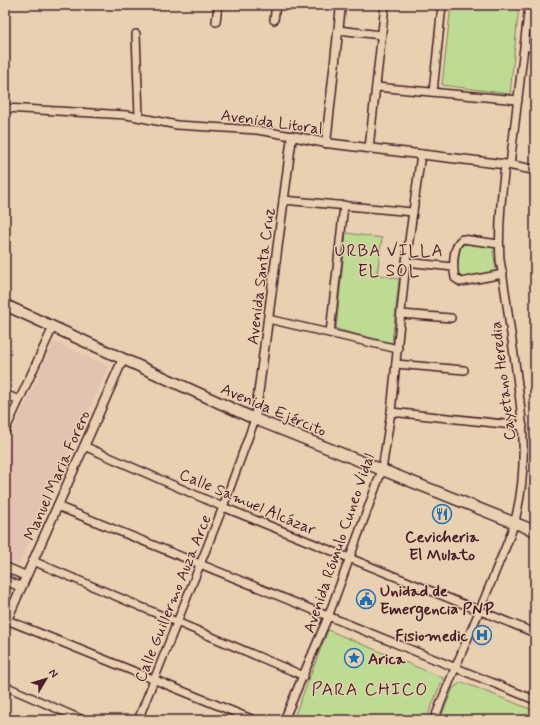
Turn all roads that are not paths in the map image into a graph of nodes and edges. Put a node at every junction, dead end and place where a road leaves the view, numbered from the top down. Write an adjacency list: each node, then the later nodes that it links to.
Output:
1 (218, 5): 8 (street)
2 (276, 5): 7 (street)
3 (341, 5): 9 (street)
4 (385, 5): 11 (street)
5 (442, 5): 15 (street)
6 (529, 5): 12 (street, Cayetano Heredia)
7 (274, 20)
8 (216, 22)
9 (338, 30): 11 (street); 20 (street)
10 (136, 34): 18 (street)
11 (381, 34): 14 (street)
12 (524, 46): 13 (street); 16 (street, Cayetano Heredia)
13 (535, 49)
14 (376, 87): 15 (street); 21 (street)
15 (433, 92): 16 (street)
16 (518, 100): 23 (street, Cayetano Heredia)
17 (5, 108): 18 (street, Avenida Litoral)
18 (139, 116): 19 (street, Avenida Litoral)
19 (292, 136): 20 (street, Avenida Litoral); 27 (street, Avenida Santa Cruz)
20 (326, 143): 21 (street, Avenida Litoral)
21 (369, 148): 22 (street, Avenida Litoral)
22 (421, 154): 23 (street, Avenida Litoral); 29 (street, Avenida Rómulo Cuneo Vidal)
23 (508, 165): 24 (street, Avenida Litoral); 30 (street, Cayetano Heredia)
24 (522, 167): 25 (street, Avenida Litoral); 26 (street)
25 (535, 170)
26 (535, 173)
27 (283, 200): 28 (street); 37 (street, Avenida Santa Cruz)
28 (344, 205): 29 (street); 39 (street)
29 (413, 212): 31 (street, Avenida Rómulo Cuneo Vidal)
30 (499, 244): 32 (street); 33 (street, Cayetano Heredia)
31 (406, 262): 32 (street); 35 (street, Avenida Rómulo Cuneo Vidal)
32 (453, 267): 33 (street)
33 (503, 274): 48 (street, Cayetano Heredia)
34 (5, 305): 38 (main road, Avenida Ejército)
35 (401, 314): 36 (street); 40 (street, Avenida Rómulo Cuneo Vidal)
36 (451, 318)
37 (268, 319): 39 (street); 47 (street, Avenida Santa Cruz)
38 (53, 327): 41 (main road, Avenida Ejército); 45 (street)
39 (330, 333): 40 (street)
40 (398, 349): 42 (street, Avenida Rómulo Cuneo Vidal)
41 (123, 359): 47 (main road, Avenida Ejército); 50 (street, Manuel Maria Forero)
42 (396, 364): 43 (street); 46 (street, Avenida Rómulo Cuneo Vidal)
43 (464, 370)
44 (5, 394): 45 (street)
45 (19, 400): 49 (street)
46 (391, 412): 48 (street); 51 (street, Avenida Rómulo Cuneo Vidal)
47 (255, 419): 51 (main road, Avenida Ejército); 53 (street, Calle Guillermo Auza Arce)
48 (523, 426): 54 (street, Cayetano Heredia)
49 (5, 431)
50 (84, 446): 52 (street, Manuel Maria Forero); 53 (street, Calle Samuel Alcázar)
51 (382, 470): 54 (main road, Avenida Ejército); 56 (street, Avenida Rómulo Cuneo Vidal)
52 (57, 506): 57 (street, Manuel Maria Forero); 58 (street)
53 (223, 507): 56 (street, Calle Samuel Alcázar); 58 (street, Calle Guillermo Auza Arce)
54 (515, 523): 55 (main road, Avenida Ejército); 63 (street, Cayetano Heredia)
55 (535, 532)
56 (349, 559): 63 (street, Calle Samuel Alcázar); 64 (street, Avenida Rómulo Cuneo Vidal)
57 (33, 561): 60 (street, Manuel Maria Forero); 66 (street)
58 (200, 565): 64 (street); 66 (street, Calle Guillermo Auza Arce)
59 (5, 567): 60 (street)
60 (26, 576): 62 (street, Manuel Maria Forero)
61 (5, 580): 62 (street)
62 (21, 587): 65 (street, Manuel Maria Forero)
63 (480, 611): 67 (street, Calle Samuel Alcázar); 68 (street, Cayetano Heredia)
64 (328, 617): 68 (street); 69 (street, Avenida Rómulo Cuneo Vidal)
65 (6, 622): 70 (street)
66 (177, 622): 69 (street); 70 (street, Calle Guillermo Auza Arce)
67 (535, 633)
68 (455, 668): 72 (street); 77 (street, Cayetano Heredia)
69 (304, 676): 76 (street, Avenida Rómulo Cuneo Vidal)
70 (154, 680): 74 (street, Calle Guillermo Auza Arce); 75 (street)
71 (5, 686): 73 (street)
72 (535, 700)
73 (83, 720)
74 (138, 720)
75 (254, 720)
76 (284, 720)
77 (434, 720)

